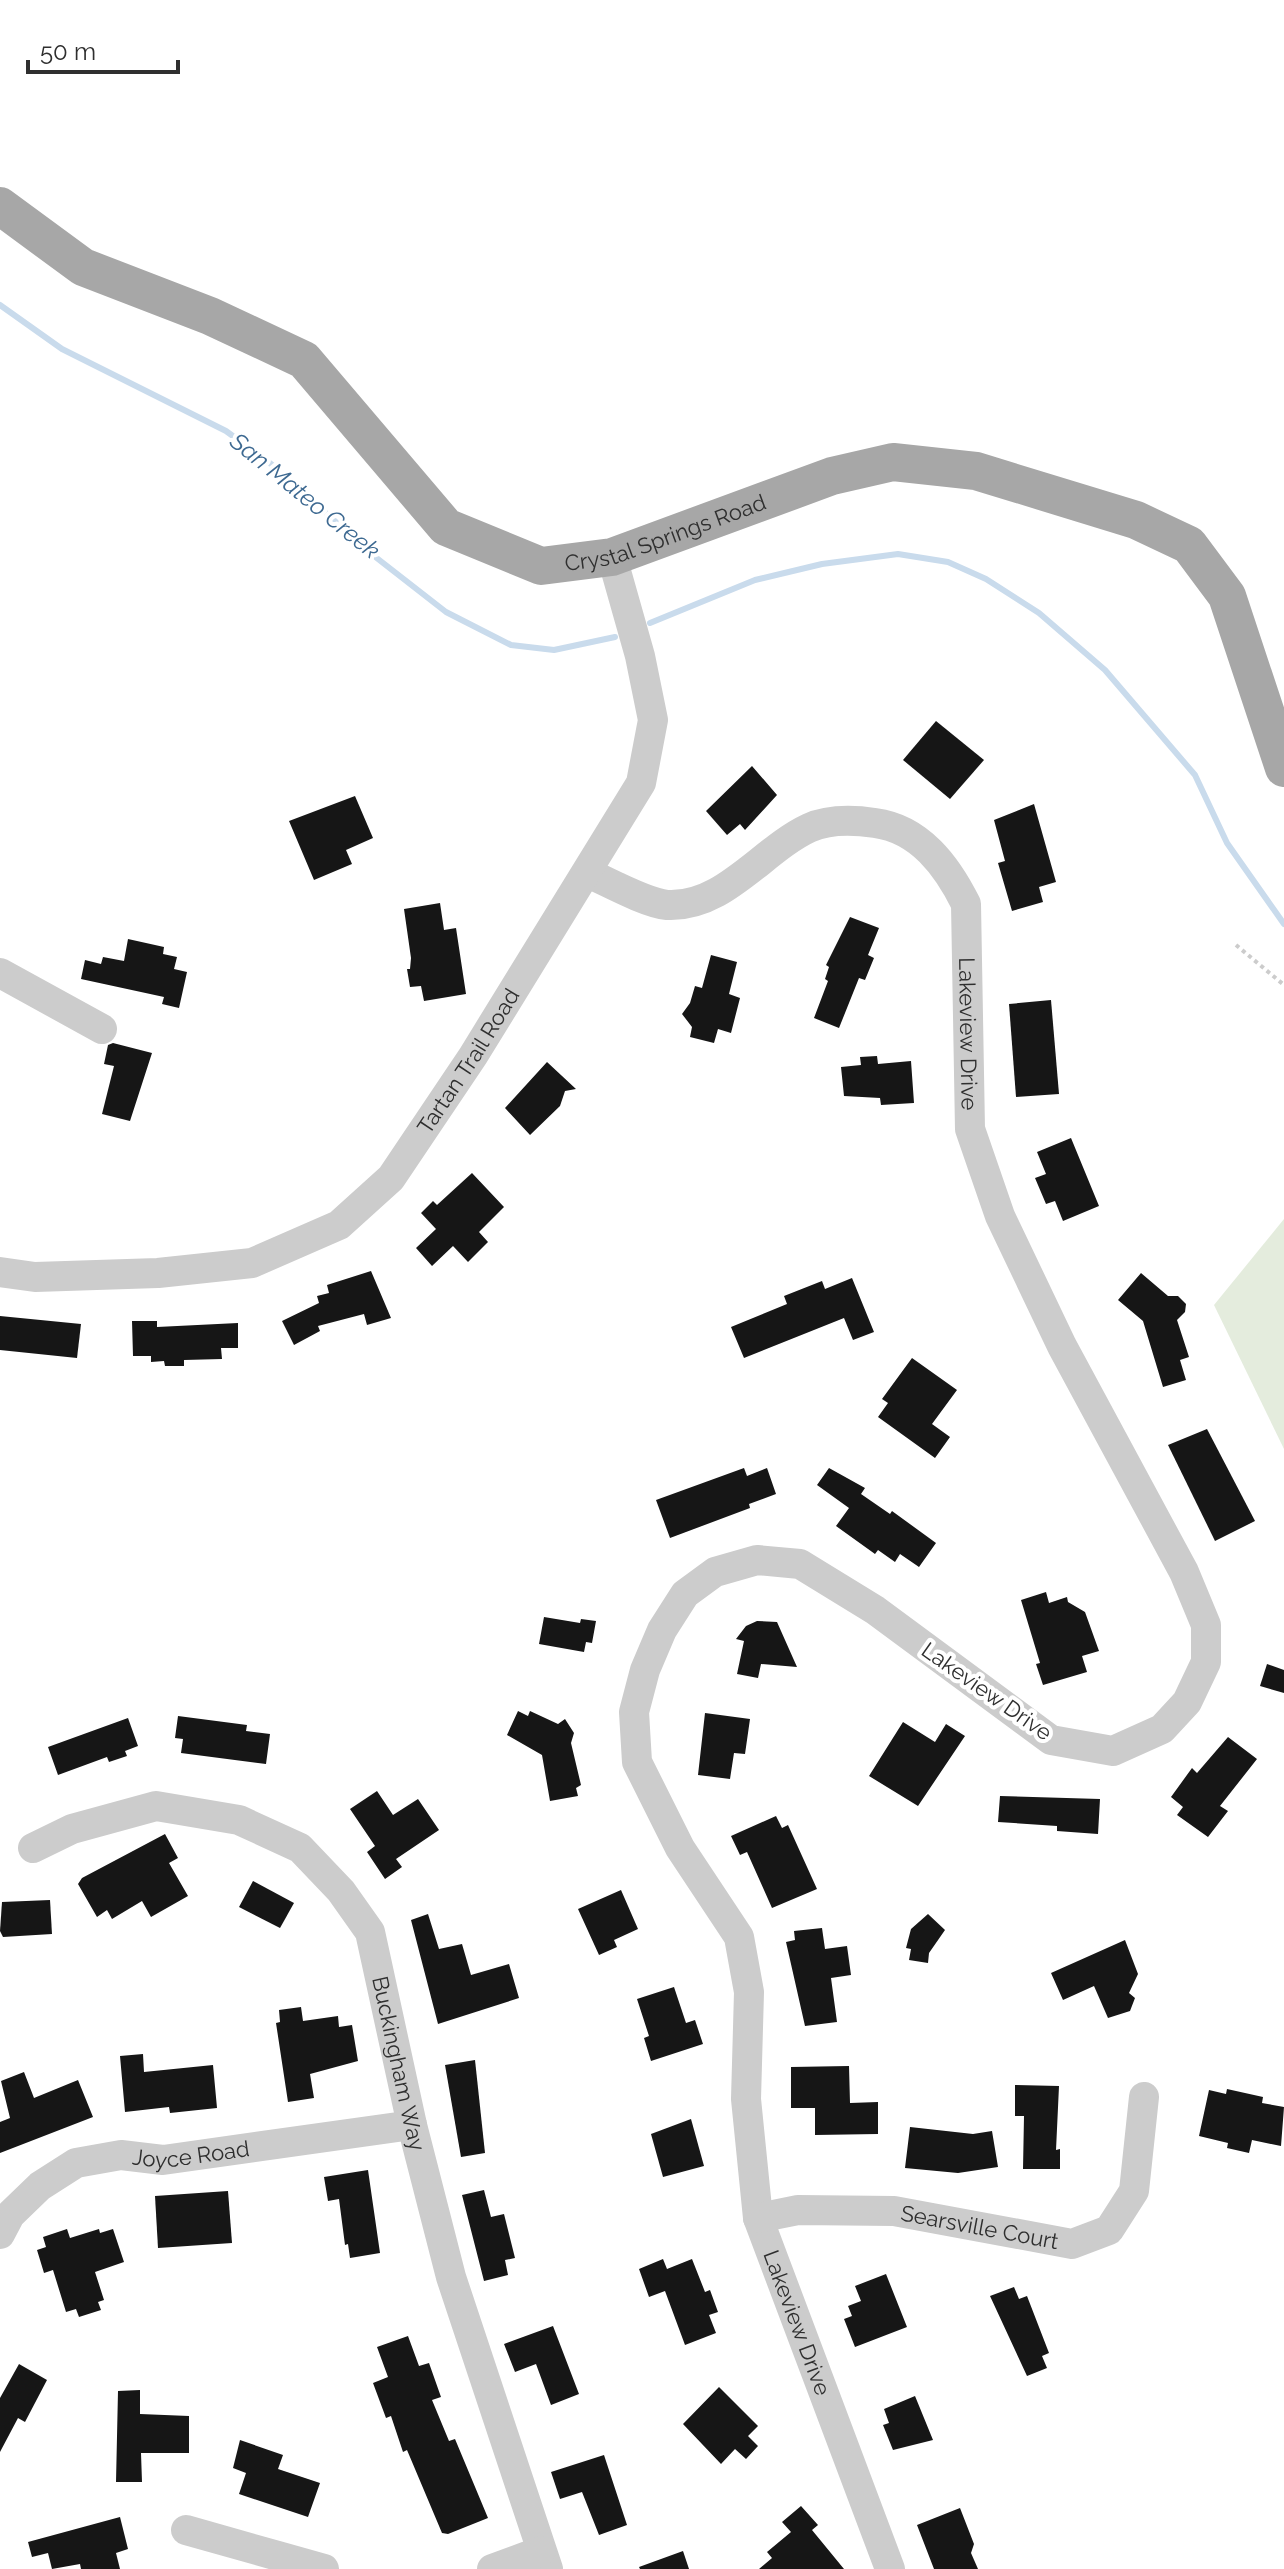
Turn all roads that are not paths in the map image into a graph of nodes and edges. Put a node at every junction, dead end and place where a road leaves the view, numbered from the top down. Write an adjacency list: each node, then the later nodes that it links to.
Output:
1 (0, 206): 2 (main road, Crystal Springs Road)
2 (612, 557): 3 (main road, Crystal Springs Road); 4 (street, Tartan Trail Road)
3 (1284, 768)
4 (588, 873): 7 (street, Tartan Trail Road); 11 (street, Lakeview Drive)
5 (0, 973): 6 (street)
6 (102, 1029)
7 (0, 1272)
8 (33, 1848): 10 (street, Buckingham Way)
9 (1144, 2097): 11 (street, Searsville Court)
10 (412, 2125): 12 (street, Joyce Road); 14 (street, Buckingham Way)
11 (758, 2218): 17 (street, Lakeview Drive)
12 (0, 2234)
13 (186, 2530): 15 (street)
14 (545, 2560): 16 (street)
15 (324, 2569)
16 (492, 2569)
17 (890, 2569)

